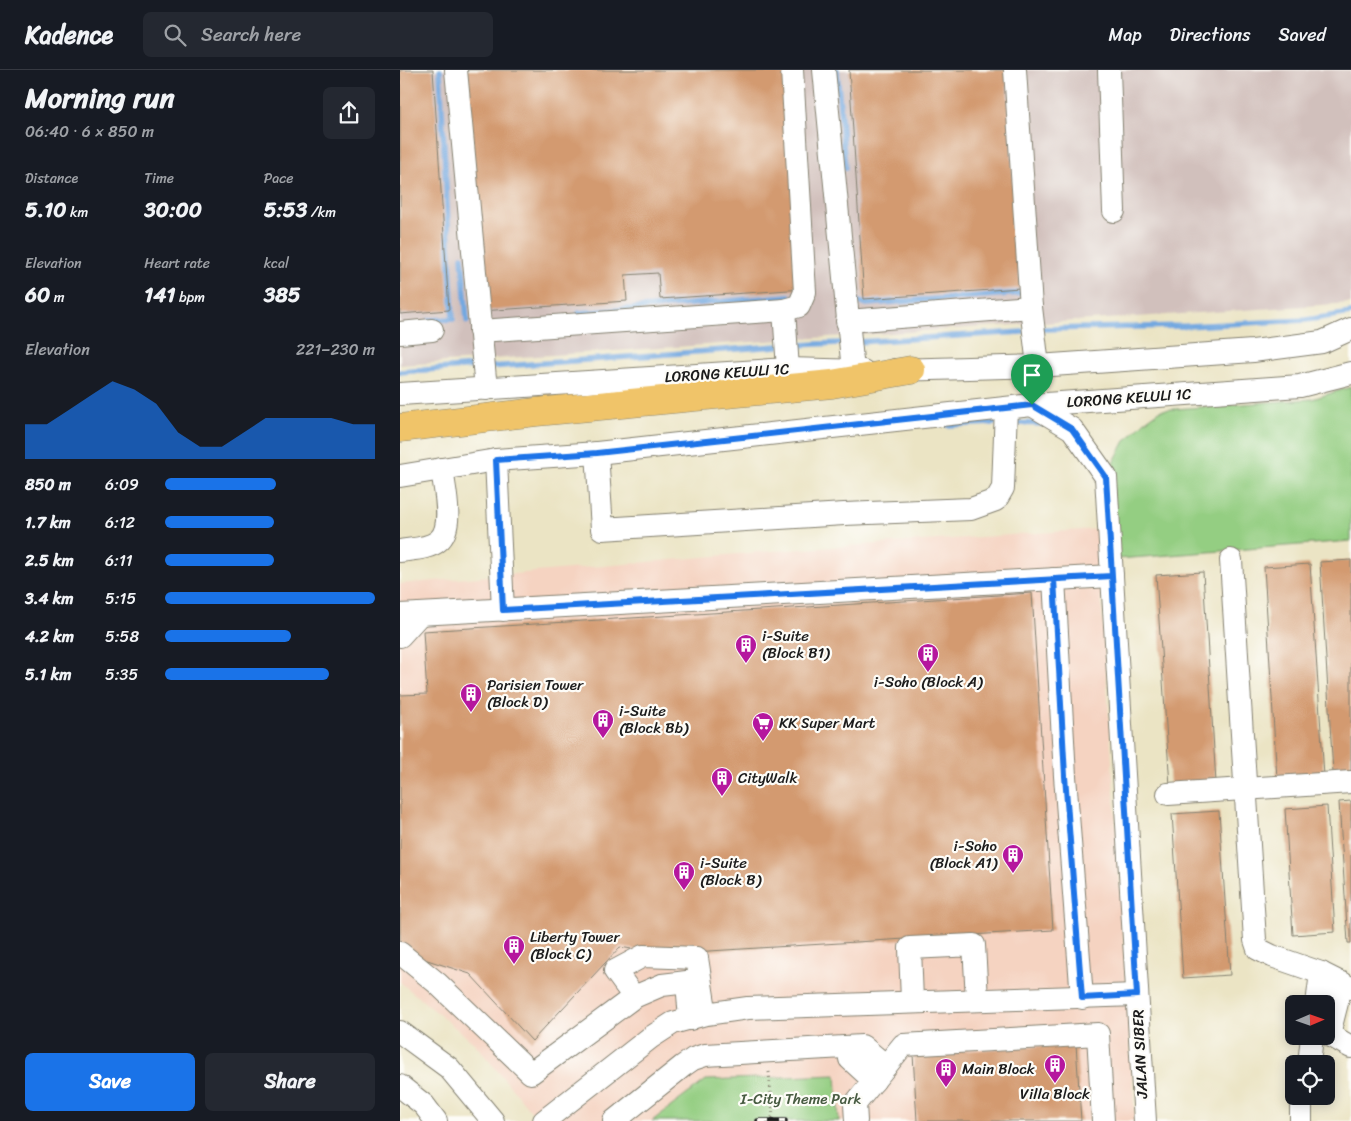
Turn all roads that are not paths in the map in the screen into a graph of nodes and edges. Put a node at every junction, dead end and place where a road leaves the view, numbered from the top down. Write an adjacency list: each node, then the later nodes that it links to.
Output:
1 (456, 70): 12 (street)
2 (792, 70): 8 (street)
3 (824, 70): 9 (street)
4 (1015, 70): 7 (street)
5 (1109, 70): 6 (street)
6 (1114, 211)
7 (1031, 307): 9 (street); 14 (street)
8 (784, 310): 12 (street); 15 (street)
9 (847, 321): 17 (street)
10 (1351, 329): 14 (street, LORONG KELULI 1C)
11 (432, 330): 13 (street)
12 (480, 331): 19 (street)
13 (400, 333)
14 (1038, 366): 16 (street, LORONG KELULI 1C)
15 (788, 369): 17 (street, LORONG KELULI 1C); 19 (street, LORONG KELULI 1C)
16 (911, 370): 17 (street, LORONG KELULI 1C); 23 (highway)
17 (853, 371)
18 (1351, 373): 21 (street, LORONG KELULI 1C)
19 (486, 389): 20 (street, LORONG KELULI 1C)
20 (400, 394)
21 (1032, 405): 22 (street, LORONG KELULI 1C); 30 (street, JALAN SIBER)
22 (1006, 408): 24 (street, LORONG KELULI 1C); 24 (street)
23 (400, 428)
24 (597, 453): 25 (street, LORONG KELULI 1C)
25 (496, 460): 26 (street, LORONG KELULI 1C); 32 (street)
26 (442, 469): 27 (street, LORONG KELULI 1C); 28 (street)
27 (400, 476)
28 (400, 551)
29 (1230, 560): 36 (street)
30 (1112, 576): 31 (street); 41 (street, JALAN SIBER)
31 (1054, 579): 32 (street); 44 (street)
32 (503, 610): 33 (street)
33 (410, 615): 34 (street)
34 (400, 636)
35 (1351, 782): 36 (street)
36 (1244, 789): 37 (street); 39 (street)
37 (1168, 794)
38 (400, 953): 43 (street)
39 (1321, 973): 40 (street); 42 (street)
40 (1346, 986): 47 (street)
41 (1137, 995): 44 (street); 61 (street, JALAN SIBER)
42 (1317, 995)
43 (634, 997): 48 (street); 48 (street)
44 (1082, 998): 45 (street)
45 (977, 999): 46 (street); 46 (street)
46 (912, 1001): 48 (street)
47 (1335, 1008)
48 (698, 1016): 57 (street)
49 (400, 1032): 56 (street)
50 (1335, 1040): 51 (street)
51 (1351, 1047)
52 (880, 1074): 58 (street); 59 (street); 60 (street)
53 (400, 1086): 55 (street)
54 (1301, 1105): 62 (street)
55 (436, 1121)
56 (493, 1121)
57 (544, 1121)
58 (614, 1121)
59 (856, 1121)
60 (1103, 1121)
61 (1145, 1121)
62 (1301, 1121)

